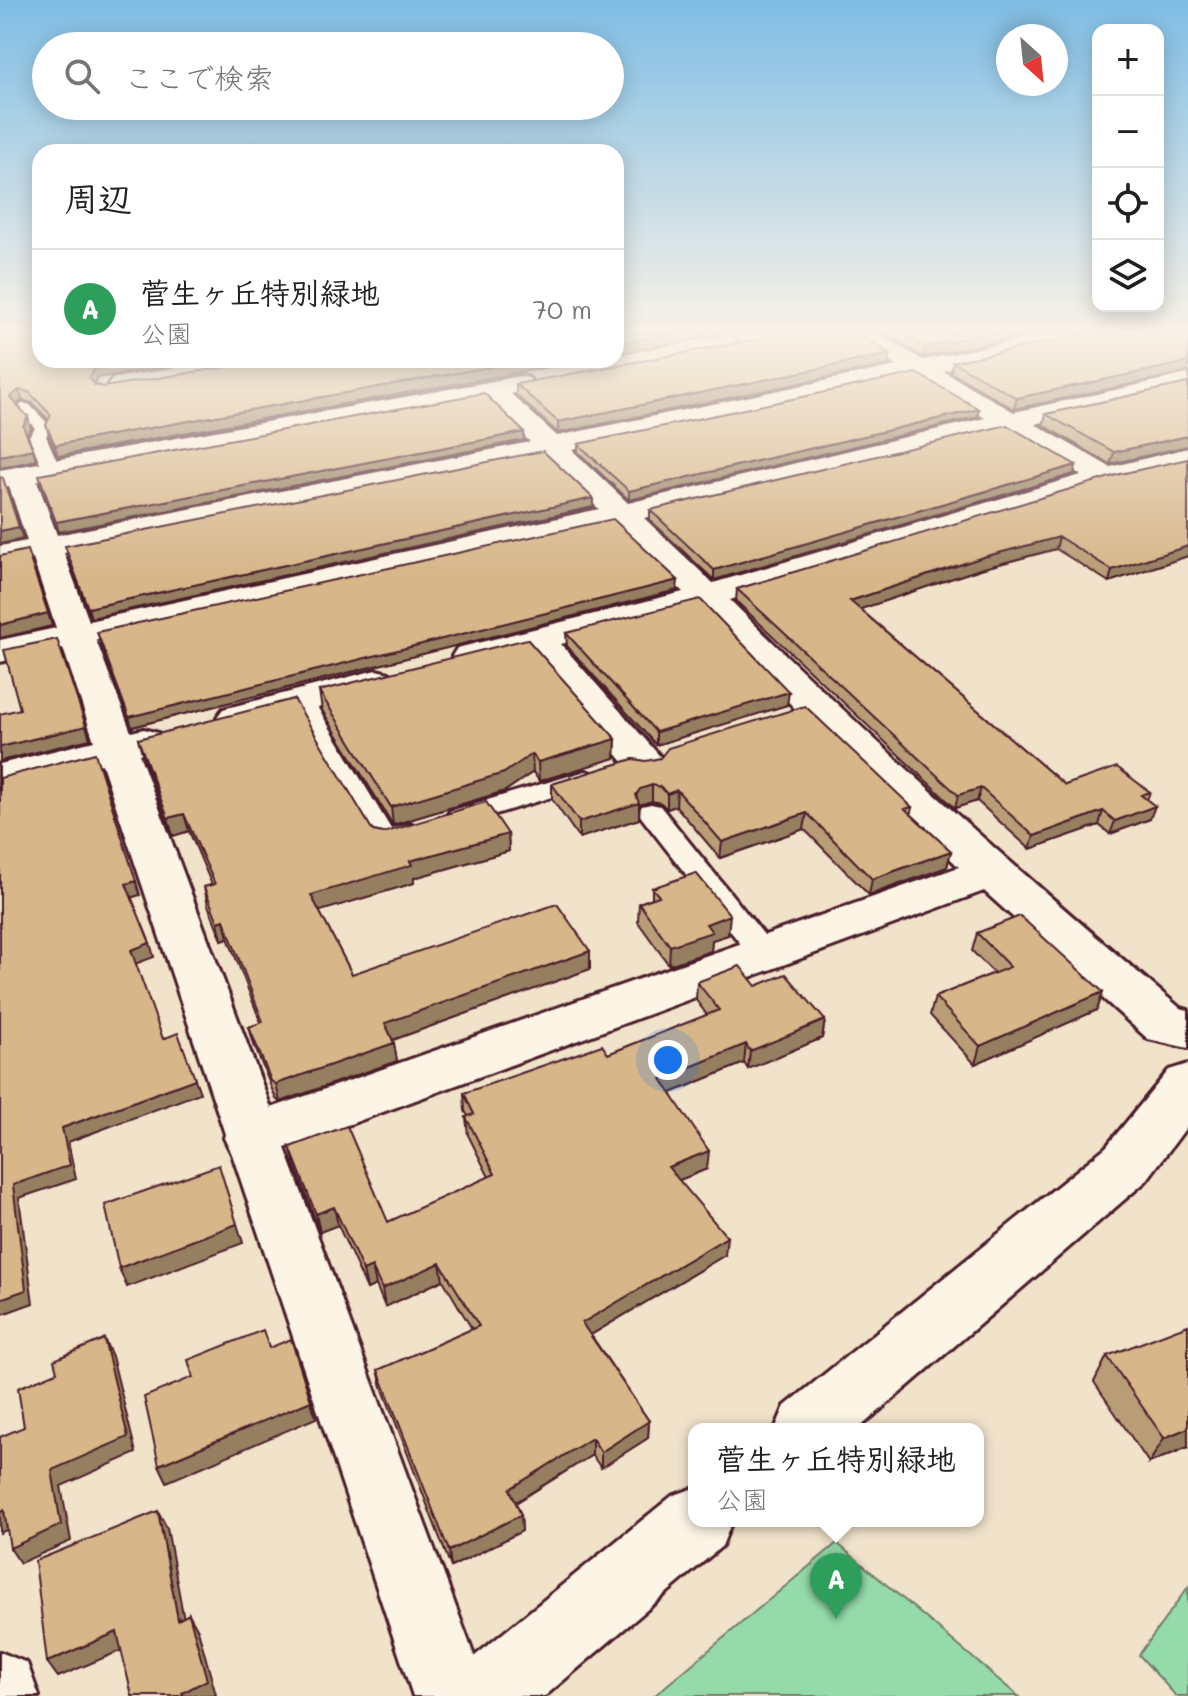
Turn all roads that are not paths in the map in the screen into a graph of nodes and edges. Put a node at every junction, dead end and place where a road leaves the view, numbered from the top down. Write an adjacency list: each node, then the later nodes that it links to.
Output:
1 (29, 413): 12 (lane)
2 (263, 413): 9 (street)
3 (363, 413): 9 (street)
4 (516, 413): 10 (street)
5 (705, 413): 10 (street)
6 (996, 413): 8 (street)
7 (1046, 413): 8 (street)
8 (1010, 421): 13 (street); 14 (street)
9 (274, 429): 12 (street)
10 (551, 446): 14 (street); 15 (street)
11 (1188, 457): 13 (street)
12 (24, 475): 15 (street)
13 (1106, 477): 16 (street)
14 (620, 514): 16 (street); 17 (street)
15 (24, 551): 17 (street)
16 (707, 596): 18 (street); 25 (street)
17 (76, 634): 19 (street); 21 (street)
18 (536, 638): 20 (street); 22 (street)
19 (0, 651)
20 (302, 700): 21 (street); 22 (lane)
21 (115, 748): 23 (street); 29 (street)
22 (659, 757)
23 (0, 777)
24 (651, 812): 26 (lane)
25 (991, 872): 26 (street); 27 (street)
26 (763, 953): 29 (street)
27 (1188, 1029)
28 (1188, 1085): 30 (street)
29 (251, 1138): 34 (street)
30 (815, 1423)
31 (690, 1527): 35 (street)
32 (0, 1690): 33 (street)
33 (1, 1696)
34 (451, 1696)
35 (486, 1696)

